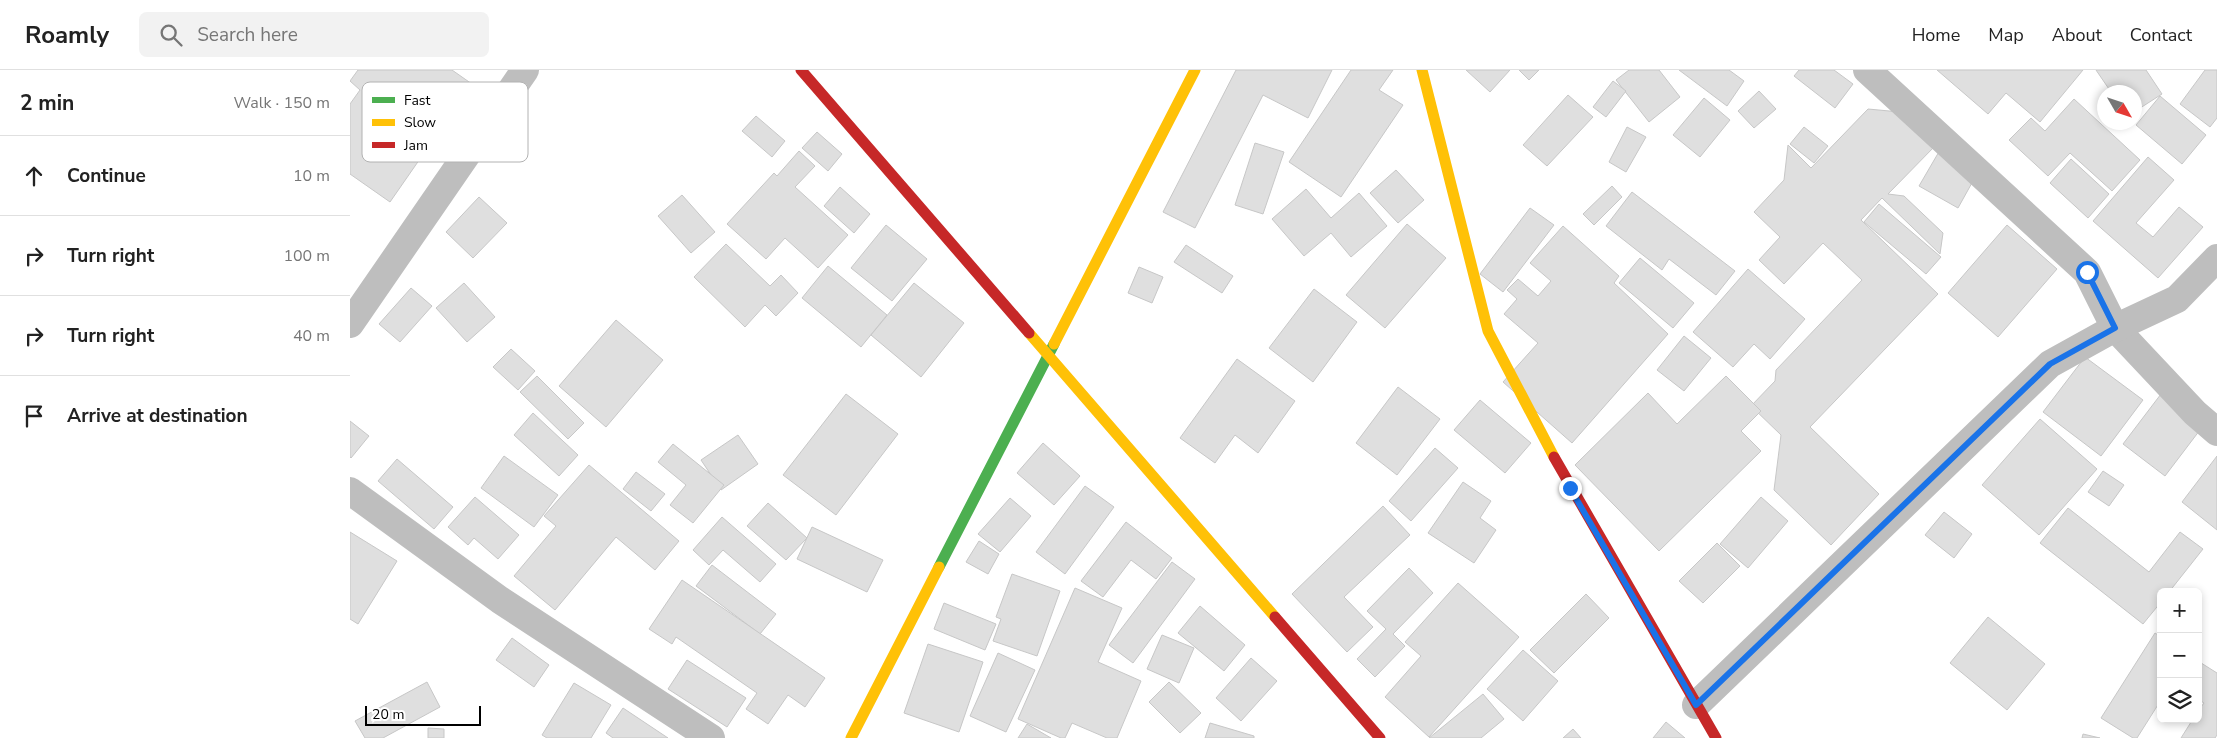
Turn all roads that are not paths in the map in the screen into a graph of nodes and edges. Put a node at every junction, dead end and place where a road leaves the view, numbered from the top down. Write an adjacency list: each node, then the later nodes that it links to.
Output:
1 (525, 70): 6 (street)
2 (801, 70): 11 (street)
3 (1195, 70): 11 (street)
4 (1422, 70): 14 (street)
5 (1867, 70): 10 (street)
6 (517, 82)
7 (462, 162): 9 (street)
8 (2217, 258): 10 (street)
9 (350, 324)
10 (2115, 328): 12 (street); 14 (street)
11 (1048, 355): 16 (street); 17 (street)
12 (2217, 432)
13 (350, 490): 15 (street)
14 (1696, 705): 18 (street)
15 (711, 738)
16 (851, 738)
17 (1380, 738)
18 (1716, 738)

